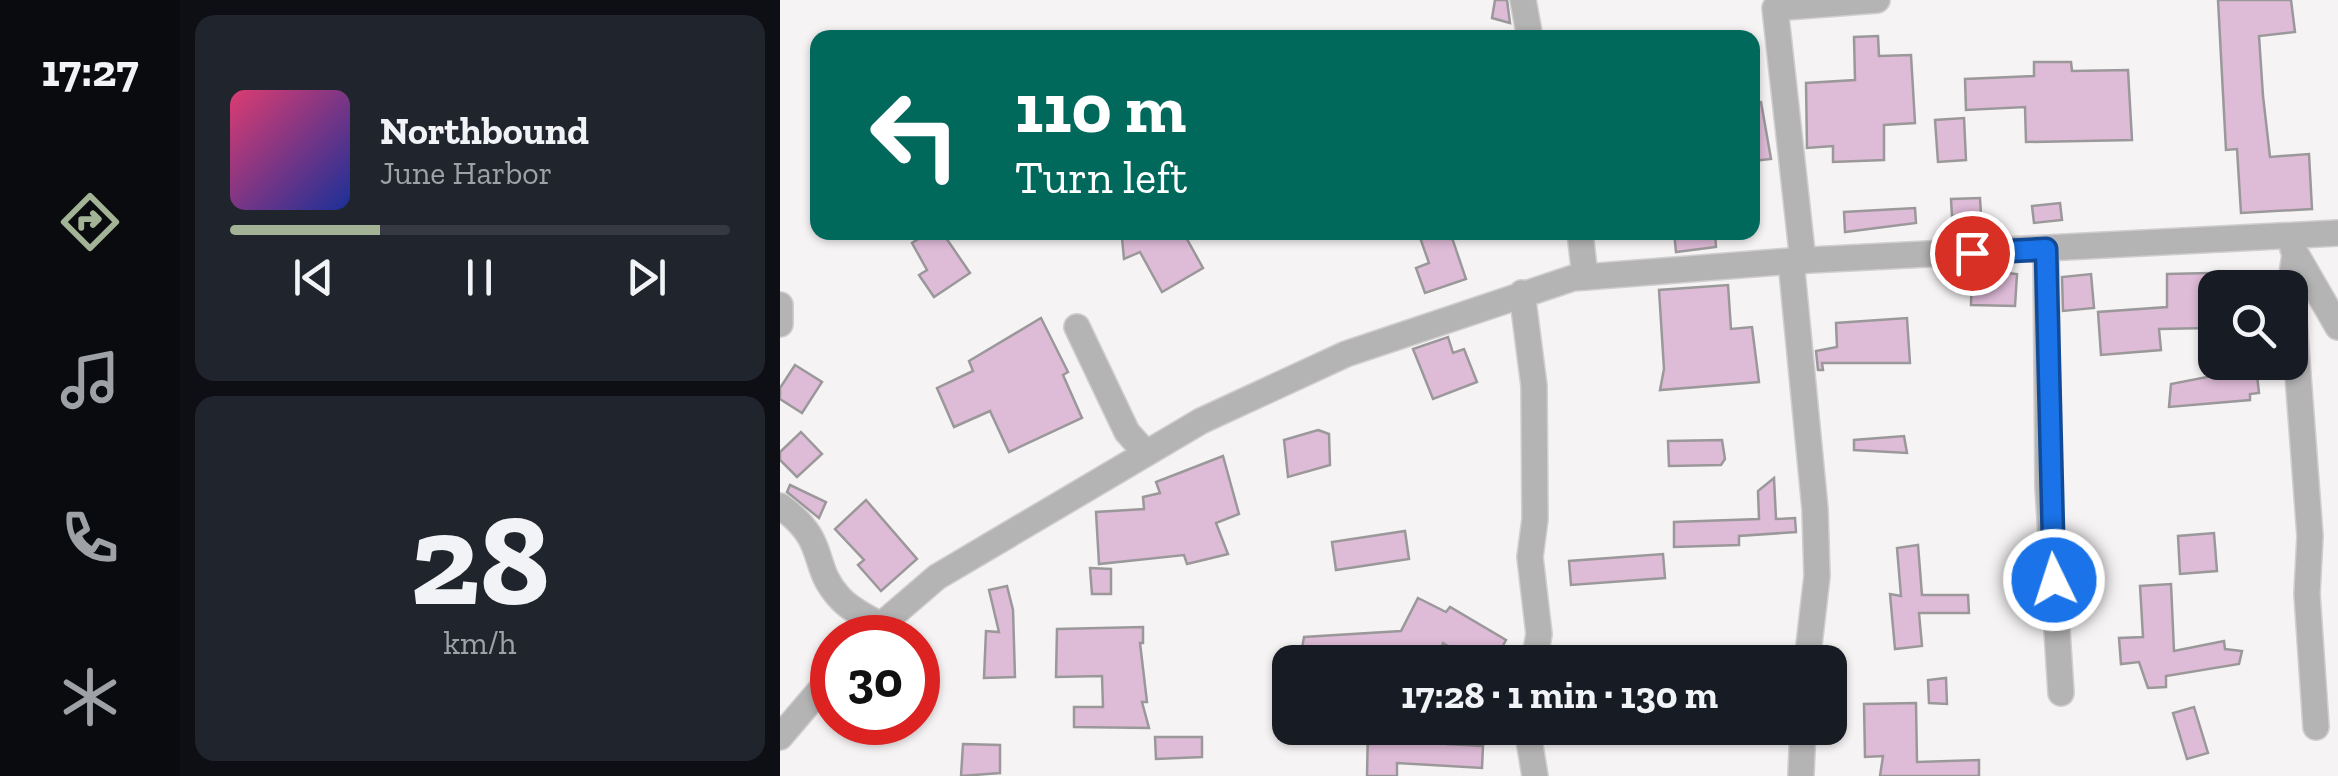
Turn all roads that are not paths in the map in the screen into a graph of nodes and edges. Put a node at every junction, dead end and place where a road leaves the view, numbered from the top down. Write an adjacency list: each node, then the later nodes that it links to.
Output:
1 (1523, 0): 4 (street)
2 (1877, 0): 3 (street)
3 (1773, 4): 9 (street)
4 (1529, 30)
5 (2338, 232): 7 (street)
6 (1581, 240): 10 (street)
7 (2291, 244): 8 (street); 14 (street); 24 (street)
8 (2046, 249): 9 (street); 22 (street)
9 (1797, 261): 10 (street); 21 (street)
10 (1585, 277): 11 (street)
11 (1522, 292): 16 (street); 20 (street)
12 (780, 305): 13 (street)
13 (780, 324)
14 (2338, 327)
15 (1077, 328): 16 (street)
16 (1145, 452): 19 (street)
17 (780, 506): 18 (street)
18 (856, 615)
19 (890, 615)
20 (1537, 645)
21 (1809, 645)
22 (2062, 694)
23 (810, 702): 25 (street)
24 (2316, 727)
25 (780, 738)
26 (1529, 745): 29 (street)
27 (1802, 745): 28 (street)
28 (1801, 774)
29 (1534, 776)

